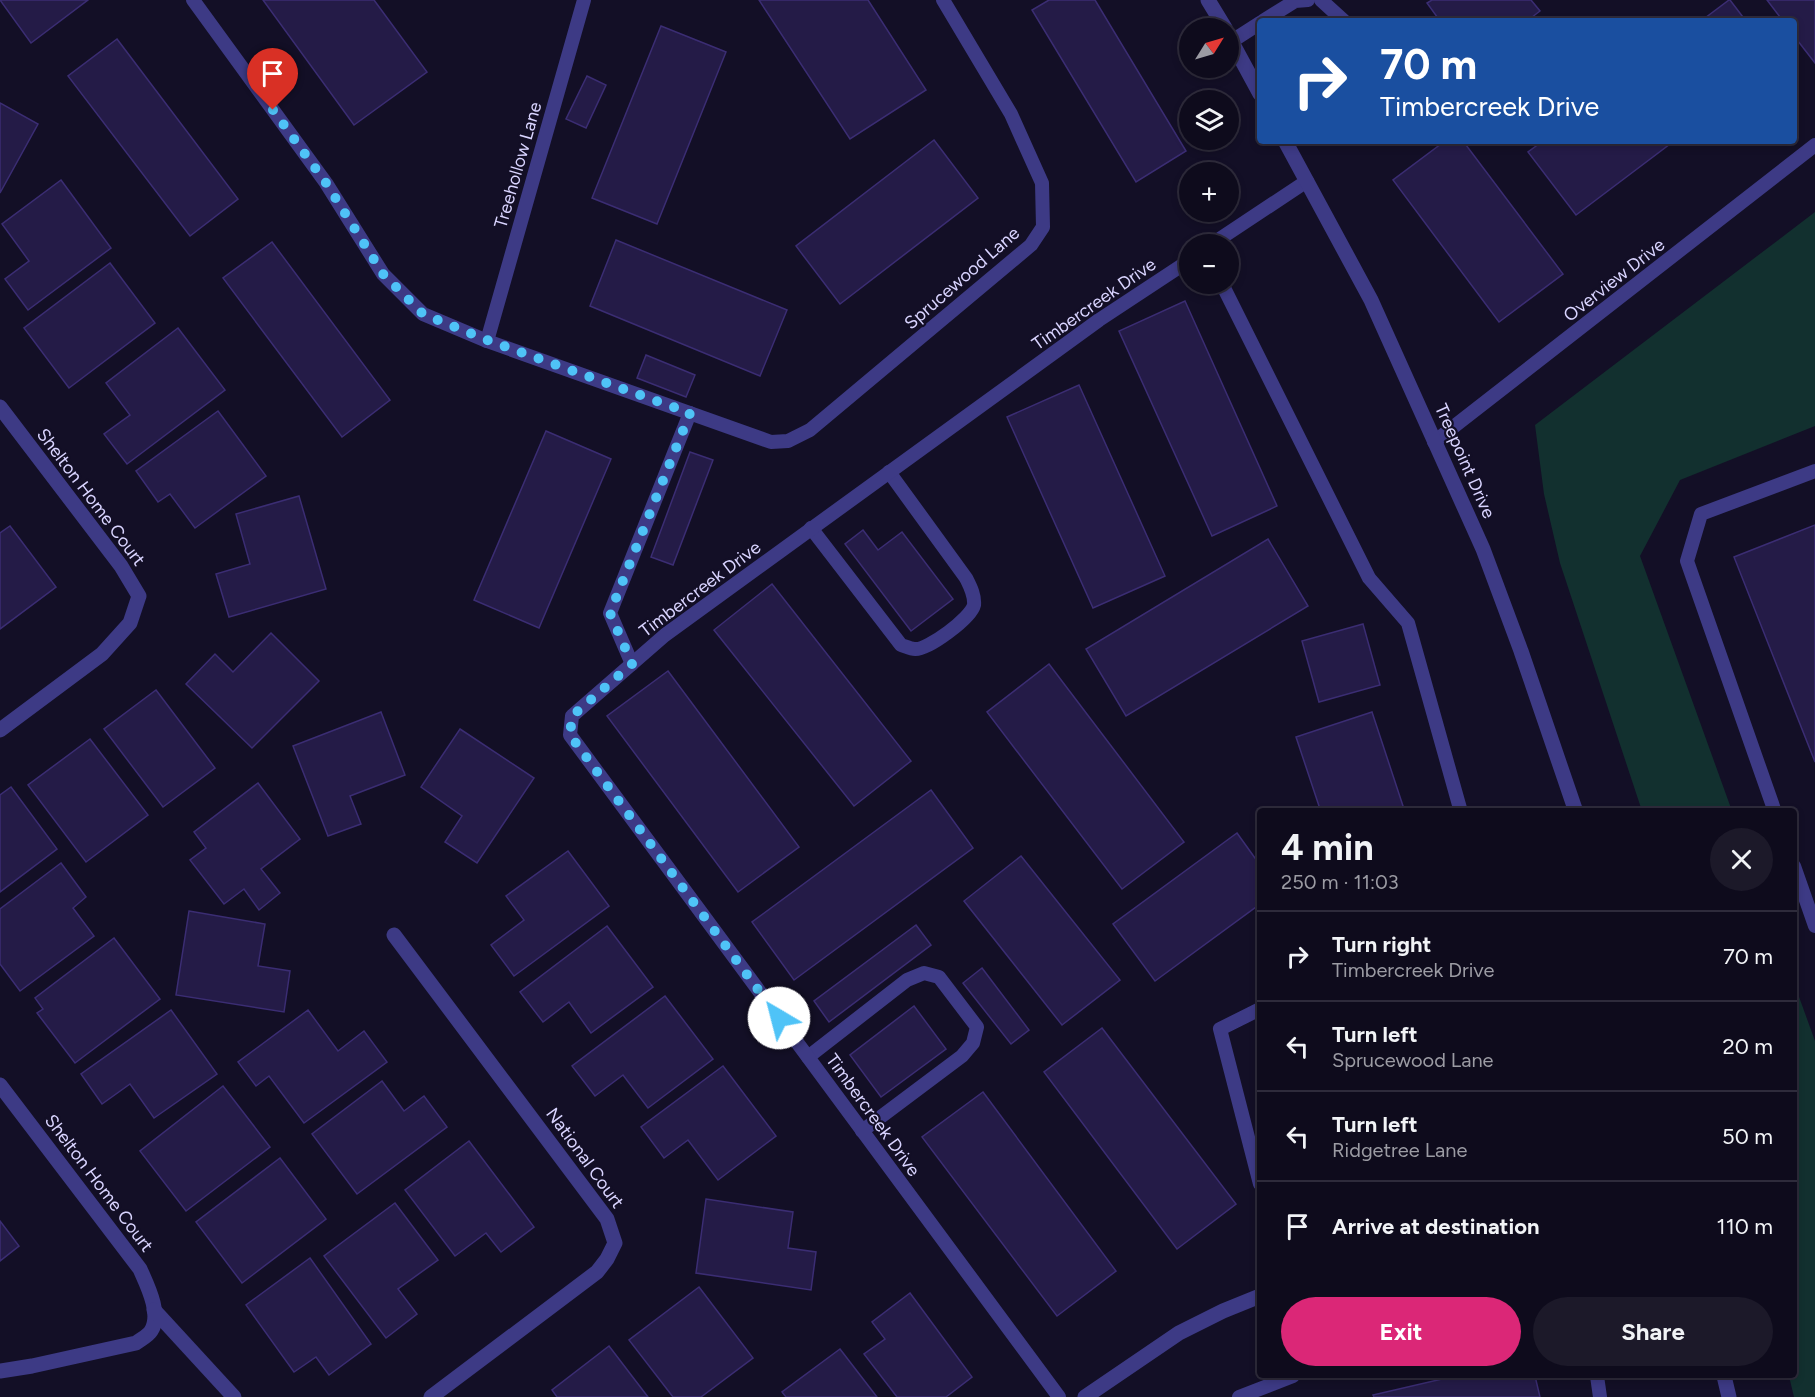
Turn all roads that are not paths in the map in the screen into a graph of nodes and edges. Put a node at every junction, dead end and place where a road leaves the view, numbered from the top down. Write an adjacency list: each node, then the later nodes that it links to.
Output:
1 (193, 0): 20 (lane)
2 (584, 0): 20 (lane, Treehollow Lane)
3 (943, 0): 22 (lane, Sprucewood Lane)
4 (1209, 0): 7 (street)
5 (1308, 0): 8 (lane)
6 (1321, 0): 9 (lane)
7 (1219, 18)
8 (1268, 18)
9 (1341, 18)
10 (1257, 24): 11 (lane)
11 (1239, 31)
12 (1239, 55): 13 (street)
13 (1257, 88)
14 (1287, 144): 16 (street, Treepoint Drive)
15 (1815, 146): 23 (lane, Overview Drive)
16 (1307, 181): 17 (lane); 23 (street, Treepoint Drive)
17 (1227, 234)
18 (1179, 267): 25 (lane, Timbercreek Drive)
19 (1227, 294): 29 (lane)
20 (487, 340): 22 (lane)
21 (0, 408): 28 (street, Shelton Home Court)
22 (690, 413): 27 (lane)
23 (1434, 442): 30 (street, Treepoint Drive)
24 (1815, 471): 31 (lane)
25 (890, 472): 26 (lane, Timbercreek Drive); 26 (lane)
26 (811, 528): 27 (lane, Timbercreek Drive)
27 (632, 664): 36 (lane, Timbercreek Drive)
28 (0, 730)
29 (1460, 808)
30 (1575, 808)
31 (1774, 808)
32 (1797, 875): 33 (lane)
33 (1815, 926)
34 (394, 935): 47 (street, National Court)
35 (1257, 1010): 39 (lane)
36 (808, 1057): 38 (lane, Timbercreek Drive); 38 (lane)
37 (0, 1085): 41 (street, Shelton Home Court)
38 (862, 1131): 48 (lane, Timbercreek Drive)
39 (1257, 1172)
40 (1257, 1297): 49 (street)
41 (154, 1310): 42 (street); 46 (street)
42 (0, 1371)
43 (1288, 1378): 50 (lane)
44 (1596, 1378): 51 (lane)
45 (1724, 1378): 52 (street)
46 (234, 1397)
47 (431, 1397)
48 (1059, 1397)
49 (1084, 1397)
50 (1239, 1397)
51 (1600, 1397)
52 (1729, 1397)

